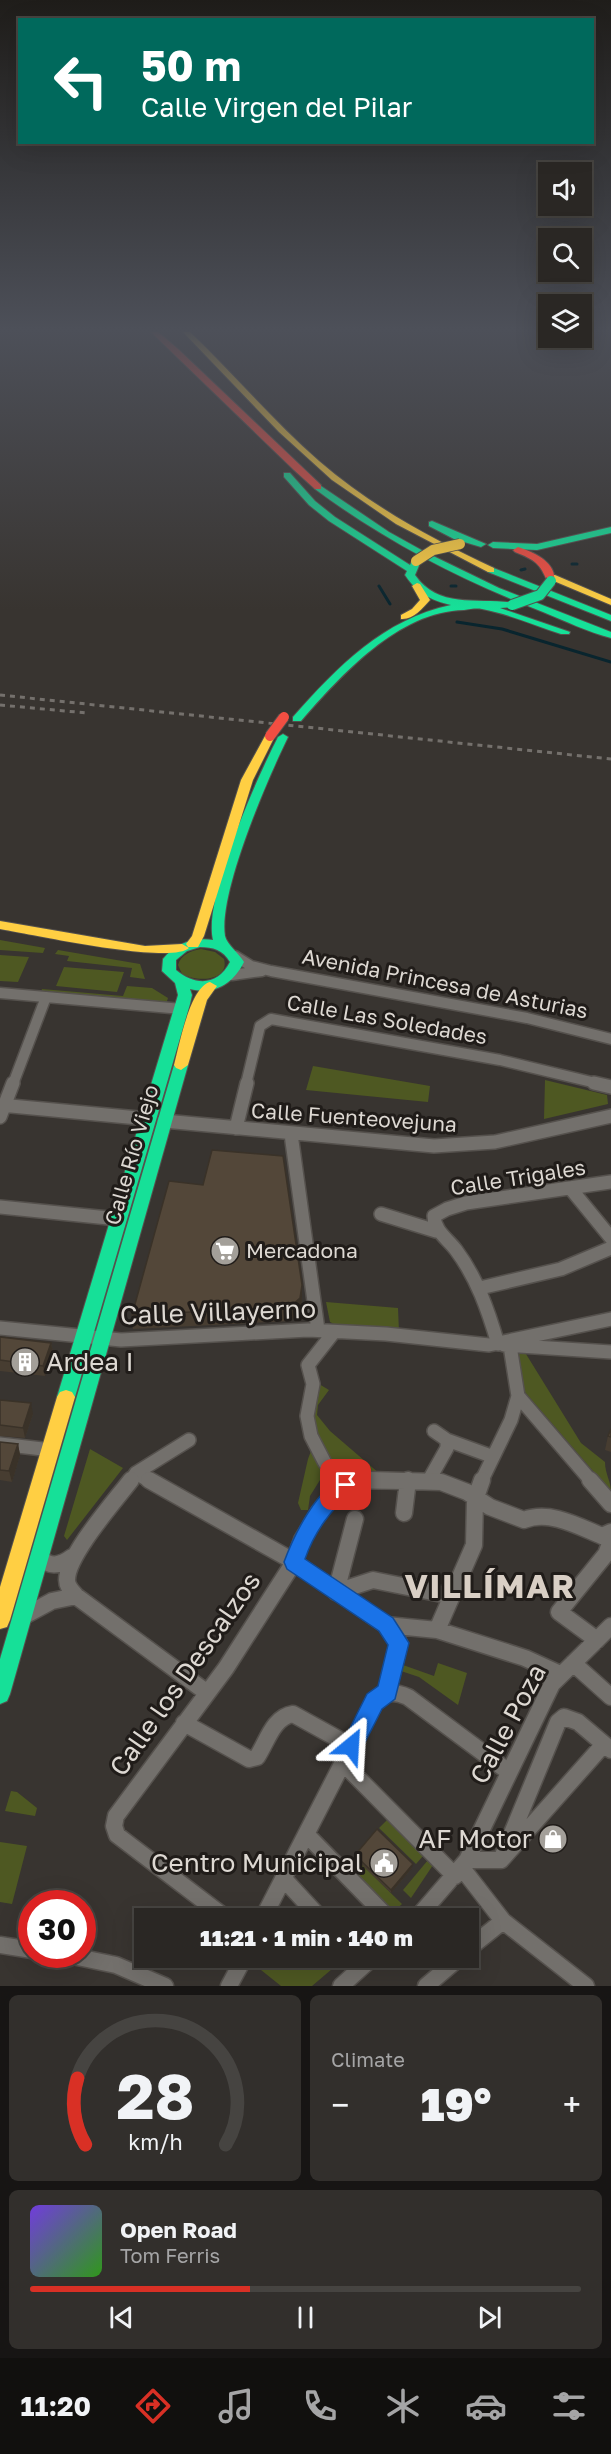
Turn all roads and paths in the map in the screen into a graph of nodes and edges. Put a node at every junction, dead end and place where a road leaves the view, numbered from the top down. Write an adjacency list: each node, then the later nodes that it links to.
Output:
1 (247, 425): 10 (main road)
2 (251, 425): 16 (main road)
3 (278, 425): 15 (main road)
4 (286, 425): 5 (main road)
5 (402, 507)
6 (421, 518): 9 (main road)
7 (611, 530): 8 (main road)
8 (561, 543): 9 (main road); 11 (main road)
9 (487, 544): 10 (main road, bridge); 11 (main road)
10 (413, 566): 12 (main road)
11 (550, 575): 13 (main road); 14 (main road, bridge)
12 (417, 586): 14 (main road); 18 (main road)
13 (611, 602)
14 (481, 606): 17 (main road); 18 (main road)
15 (611, 618)
16 (611, 635)
17 (611, 647)
18 (291, 718): 19 (main road, bridge)
19 (277, 737): 22 (main road); 23 (main road)
20 (0, 925): 22 (main road)
21 (0, 933): 24 (main road)
22 (188, 946): 23 (main road); 24 (main road)
23 (231, 953): 25 (street, Avenida Princesa de Asturias); 26 (main road)
24 (168, 966): 27 (main road)
25 (271, 971): 26 (street, Avenida Princesa de Asturias); 32 (street, Avenida Princesa de Asturias)
26 (232, 975): 28 (main road)
27 (182, 983): 28 (main road); 31 (main road, Calle Río Viejo)
28 (210, 986): 38 (main road, Calle Río Viejo)
29 (0, 993): 30 (street)
30 (46, 997): 31 (street); 34 (street)
31 (182, 1009): 37 (main road, Calle Río Viejo)
32 (611, 1039)
33 (611, 1087): 39 (street, Calle Las Soledades)
34 (2, 1105): 36 (street); 37 (street)
35 (611, 1116): 40 (street, Calle Fuenteovejuna)
36 (0, 1117)
37 (149, 1119): 45 (main road, Calle Río Viejo)
38 (164, 1121): 39 (street, Calle Fuenteovejuna); 55 (main road, Calle Río Viejo)
39 (236, 1128): 40 (street, Calle Fuenteovejuna)
40 (291, 1134): 52 (street)
41 (611, 1182): 42 (street, Calle Trigales)
42 (571, 1189): 46 (street, Calle Trigales); 47 (street)
43 (0, 1207): 45 (street)
44 (381, 1214): 46 (street)
45 (118, 1219): 54 (main road, Calle Río Viejo)
46 (436, 1230): 49 (street)
47 (611, 1238)
48 (611, 1248): 49 (street)
49 (480, 1288): 56 (street)
50 (611, 1319): 56 (street, Calle Villayerno)
51 (0, 1328): 54 (street)
52 (318, 1330): 53 (street, Calle Villayerno); 55 (street, Calle Villayerno)
53 (334, 1332): 56 (street, Calle Villayerno); 68 (street, Calle Villayerno)
54 (84, 1337): 55 (street); 63 (main road, Calle Río Viejo)
55 (103, 1340): 76 (main road, Calle Río Viejo)
56 (504, 1345): 57 (street); 58 (street)
57 (611, 1352)
58 (518, 1396): 64 (street); 70 (street)
59 (434, 1431): 61 (street)
60 (189, 1440): 65 (street)
61 (447, 1440): 64 (street); 67 (street)
62 (0, 1444): 63 (street)
63 (51, 1450): 82 (main road, Calle Río Viejo)
64 (491, 1456): 69 (street)
65 (136, 1473): 75 (street); 77 (street)
66 (408, 1480): 67 (street); 68 (street); 71 (street)
67 (429, 1480): 69 (street)
68 (346, 1485): 77 (street, Calle los Descalzos)
69 (475, 1497): 73 (street); 80 (street)
70 (611, 1504)
71 (404, 1513)
72 (356, 1519): 78 (street)
73 (611, 1532)
74 (611, 1541): 86 (street)
75 (75, 1555): 76 (street); 79 (street)
76 (39, 1556): 81 (main road, Calle Río Viejo)
77 (294, 1562): 78 (street); 88 (street, Calle los Descalzos)
78 (336, 1592): 80 (street); 83 (street)
79 (76, 1596): 81 (street); 88 (street)
80 (452, 1596): 85 (street)
81 (21, 1618): 90 (main road, Calle Río Viejo)
82 (0, 1620)
83 (386, 1625): 85 (street); 89 (street)
84 (611, 1626): 86 (street, Calle Poza)
85 (437, 1630): 87 (street)
86 (597, 1640): 87 (street, Calle Poza)
87 (567, 1668): 91 (street); 96 (street, Calle Poza)
88 (206, 1692): 92 (street, Calle los Descalzos)
89 (387, 1692): 93 (street); 96 (street)
90 (0, 1694)
91 (611, 1697)
92 (184, 1723): 93 (street); 101 (street, Calle los Descalzos)
93 (348, 1744): 95 (street)
94 (607, 1747): 98 (street, Calle Poza); 98 (street, Calle Poza)
95 (343, 1763): 97 (street); 99 (street)
96 (509, 1772): 99 (street, Calle Poza)
97 (306, 1834): 100 (street); 104 (street)
98 (501, 1860): 99 (street)
99 (461, 1868): 105 (street, Calle Poza); 106 (street)
100 (284, 1879): 102 (street); 103 (street)
101 (213, 1908)
102 (268, 1908)
103 (311, 1908)
104 (378, 1908)
105 (426, 1908)
106 (503, 1921): 107 (street); 118 (street)
107 (479, 1941)
108 (0, 1945): 109 (street)
109 (18, 1948)
110 (96, 1959): 114 (street)
111 (238, 1968): 115 (street)
112 (358, 1968): 116 (street)
113 (447, 1968): 117 (street)
114 (165, 1986)
115 (229, 1986)
116 (341, 1986)
117 (426, 1986)
118 (586, 1986)

